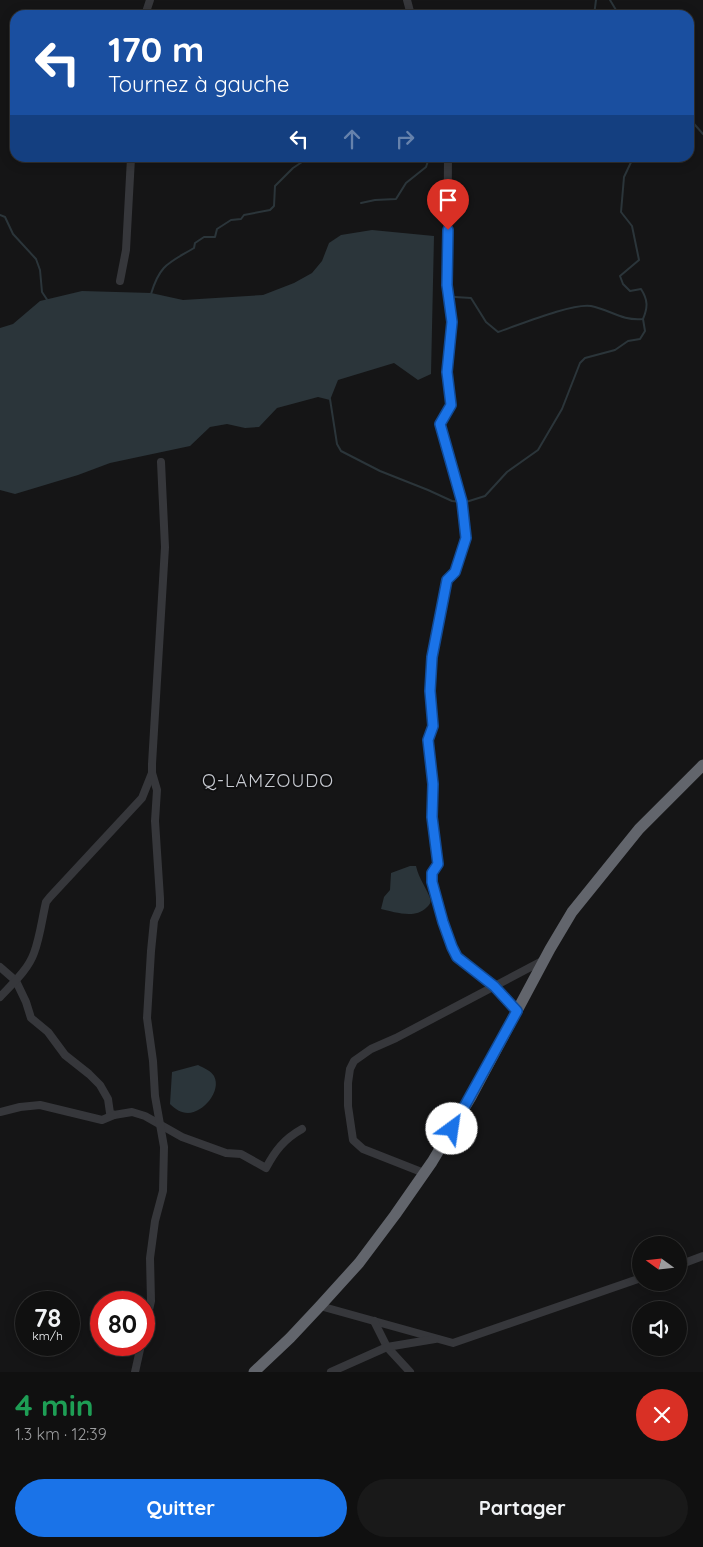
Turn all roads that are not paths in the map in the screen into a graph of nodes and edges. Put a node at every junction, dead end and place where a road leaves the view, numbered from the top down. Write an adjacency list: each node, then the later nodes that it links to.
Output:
1 (131, 162): 3 (street)
2 (448, 162): 10 (street)
3 (120, 281)
4 (161, 462): 6 (street)
5 (703, 765): 7 (highway)
6 (152, 773): 9 (street); 15 (street)
7 (544, 960): 10 (street); 12 (highway)
8 (0, 968): 9 (street)
9 (16, 981): 11 (street); 14 (street)
10 (494, 986): 12 (street); 17 (street)
11 (0, 996)
12 (517, 1011): 17 (highway)
13 (0, 1112): 14 (street)
14 (114, 1115): 15 (street)
15 (160, 1124): 16 (street); 21 (street)
16 (302, 1130)
17 (424, 1173): 22 (highway)
18 (703, 1256): 19 (street)
19 (688, 1262)
20 (632, 1281): 24 (street)
21 (151, 1291)
22 (320, 1306): 23 (street); 28 (highway)
23 (374, 1321): 24 (street); 25 (street)
24 (437, 1338): 25 (street)
25 (388, 1347): 29 (street); 30 (street)
26 (139, 1356): 27 (street)
27 (135, 1372)
28 (254, 1372)
29 (331, 1372)
30 (410, 1372)

